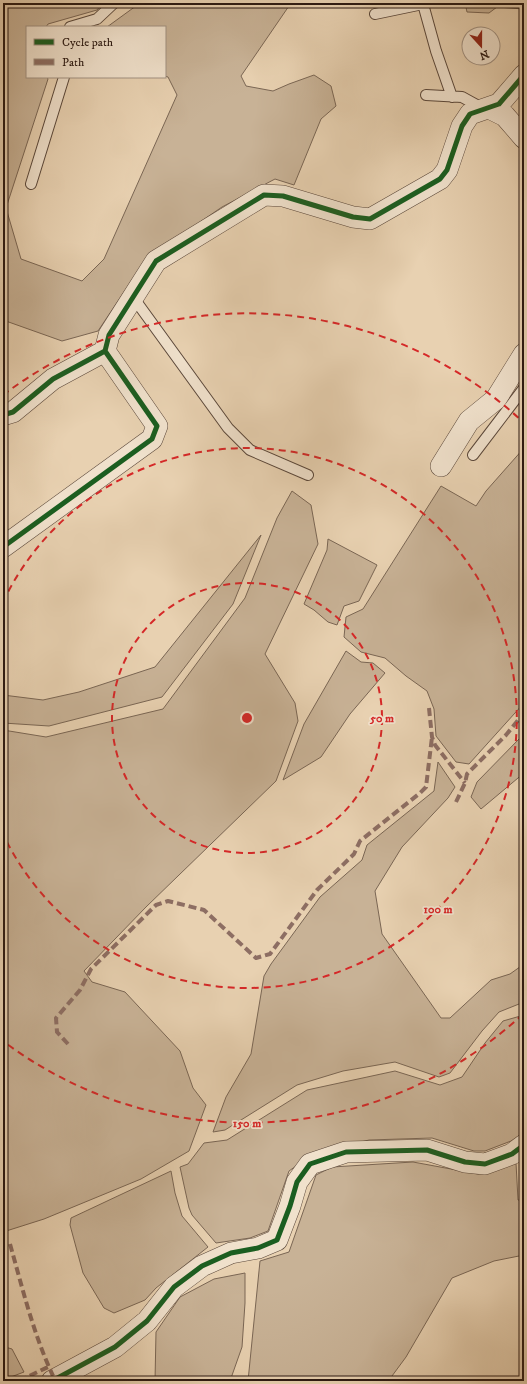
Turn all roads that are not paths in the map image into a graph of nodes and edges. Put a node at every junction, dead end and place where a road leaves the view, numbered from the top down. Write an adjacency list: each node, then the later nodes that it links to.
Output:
1 (114, 3): 3 (lane)
2 (375, 14): 7 (lane)
3 (73, 26)
4 (524, 75): 8 (street)
5 (64, 78): 10 (lane)
6 (426, 95): 7 (lane)
7 (452, 97): 8 (lane)
8 (486, 109): 9 (street); 11 (street)
9 (524, 138)
10 (30, 184)
11 (133, 297): 12 (street); 18 (lane)
12 (105, 351): 15 (street); 19 (street)
13 (524, 354): 17 (street)
14 (524, 388): 16 (lane)
15 (3, 415)
16 (473, 455)
17 (441, 466)
18 (308, 475)
19 (3, 547)
20 (524, 1145): 21 (street)
21 (52, 1381)

